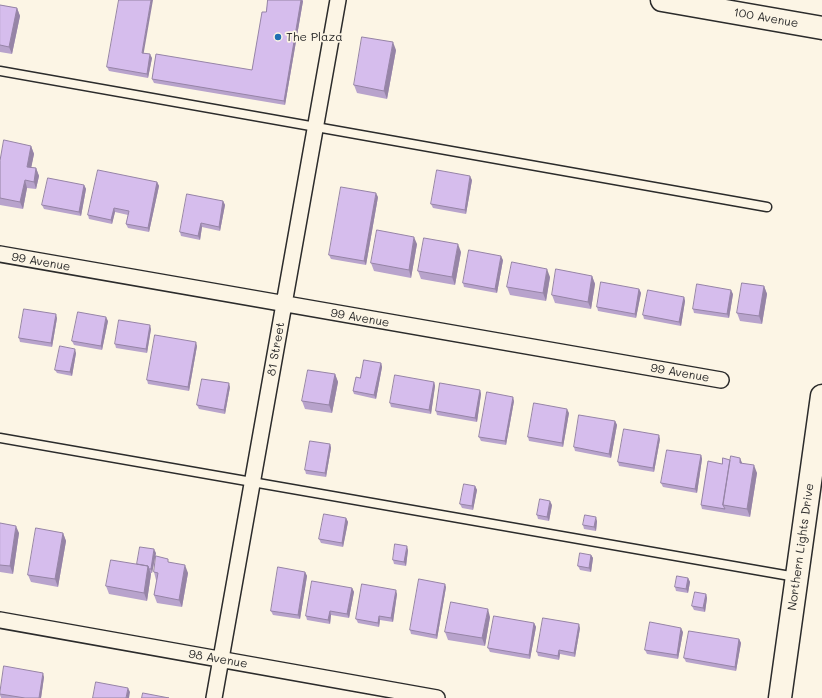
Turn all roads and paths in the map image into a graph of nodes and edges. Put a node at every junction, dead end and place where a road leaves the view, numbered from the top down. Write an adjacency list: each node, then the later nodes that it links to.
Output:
1 (338, 0): 5 (street, 81 Street)
2 (662, 0): 3 (main road, 100 Avenue)
3 (822, 28)
4 (0, 71): 5 (lane)
5 (315, 126): 6 (lane); 8 (street, 81 Street)
6 (767, 207)
7 (0, 254): 8 (street, 99 Avenue)
8 (284, 304): 9 (street, 99 Avenue); 12 (street, 81 Street)
9 (721, 380)
10 (822, 396): 13 (main road, Northern Lights Drive)
11 (0, 438): 12 (lane)
12 (252, 483): 13 (lane); 15 (street, 81 Street)
13 (797, 577): 18 (main road, Northern Lights Drive)
14 (0, 620): 15 (street, 98 Avenue)
15 (221, 659): 16 (street, 81 Street); 17 (street, 98 Avenue)
16 (214, 698)
17 (436, 698)
18 (780, 698)

